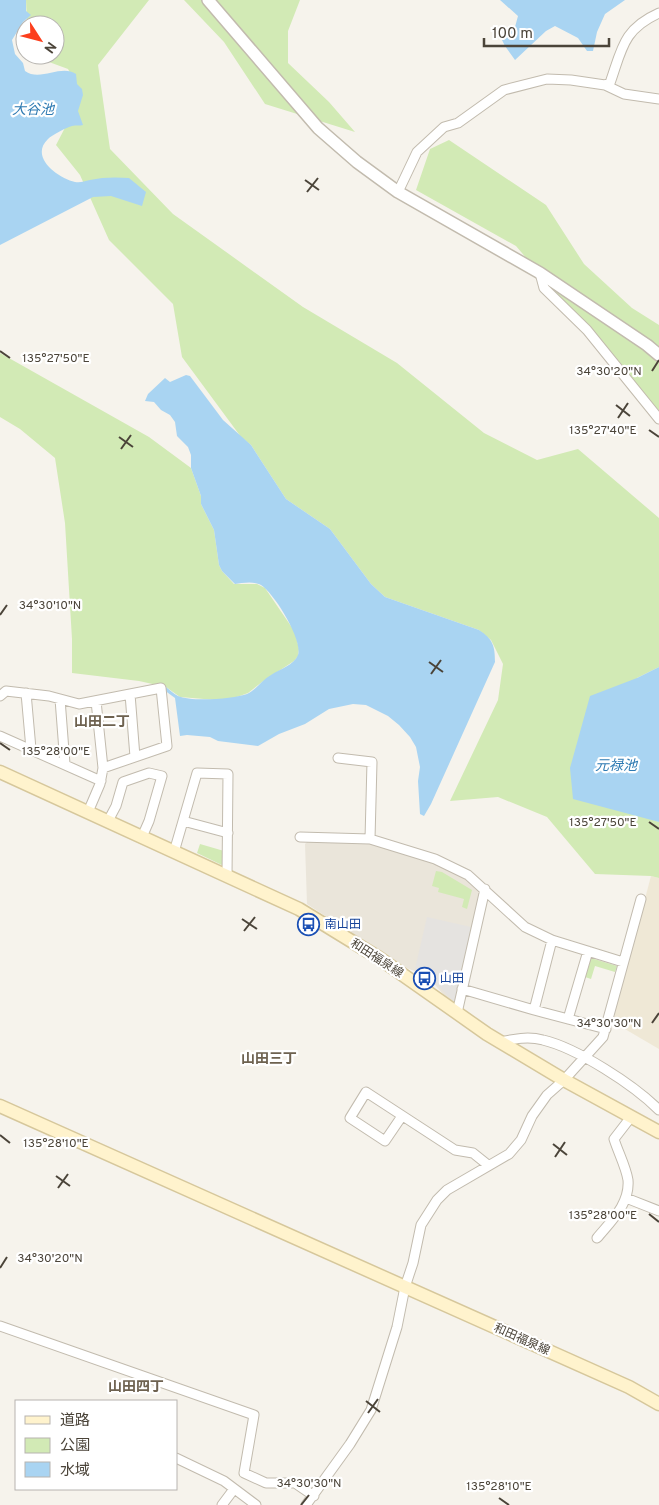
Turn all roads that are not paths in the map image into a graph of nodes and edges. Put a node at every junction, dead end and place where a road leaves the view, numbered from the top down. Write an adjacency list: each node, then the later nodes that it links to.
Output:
1 (208, 0): 5 (street)
2 (659, 13): 3 (street)
3 (605, 85): 4 (street); 5 (street)
4 (659, 99)
5 (398, 192): 6 (street)
6 (540, 273): 7 (street); 8 (street)
7 (659, 355)
8 (659, 419)
9 (26, 693): 11 (street); 12 (street); 15 (street)
10 (130, 694): 13 (street); 16 (street); 16 (street)
11 (0, 696)
12 (60, 699): 13 (street); 18 (street)
13 (96, 701): 19 (street)
14 (0, 736): 15 (street)
15 (31, 749): 18 (street)
16 (135, 757): 19 (street)
17 (338, 758): 28 (street)
18 (66, 764): 21 (street)
19 (103, 768): 21 (street)
20 (0, 772): 22 (main road, 和田福泉線)
21 (100, 781): 22 (street)
22 (88, 812): 24 (main road, 和田福泉線)
23 (183, 821): 25 (street); 25 (street); 29 (street)
24 (108, 822): 27 (main road, 和田福泉線); 27 (street)
25 (228, 833): 30 (street)
26 (300, 836): 28 (street)
27 (142, 837): 29 (main road, 和田福泉線)
28 (370, 839): 31 (street)
29 (174, 852): 30 (main road, 和田福泉線)
30 (227, 876): 38 (main road, 和田福泉線)
31 (485, 889): 33 (street); 36 (street)
32 (641, 898): 35 (street)
33 (552, 940): 34 (street); 37 (street)
34 (588, 951): 35 (street); 39 (street)
35 (623, 962): 40 (street)
36 (462, 989): 37 (street); 38 (street)
37 (534, 1010): 39 (street)
38 (457, 1013): 41 (main road, 和田福泉線)
39 (568, 1019): 40 (street)
40 (606, 1029): 42 (street)
41 (500, 1042): 42 (street); 43 (main road, 和田福泉線)
42 (585, 1058): 43 (street); 45 (street)
43 (564, 1080): 47 (main road, 和田福泉線); 49 (street)
44 (0, 1106): 53 (main road, 和田福泉線)
45 (659, 1110)
46 (402, 1116): 46 (street); 49 (street)
47 (631, 1117): 48 (main road, 和田福泉線); 50 (street)
48 (659, 1132)
49 (488, 1165): 53 (street)
50 (626, 1198): 51 (street); 52 (street)
51 (659, 1210)
52 (597, 1238)
53 (405, 1287): 55 (main road, 和田福泉線); 58 (street)
54 (0, 1326): 58 (street)
55 (659, 1404)
56 (178, 1459): 57 (street)
57 (234, 1489): 59 (street); 60 (street)
58 (314, 1496): 61 (street)
59 (222, 1505)
60 (256, 1505)
61 (306, 1505)

